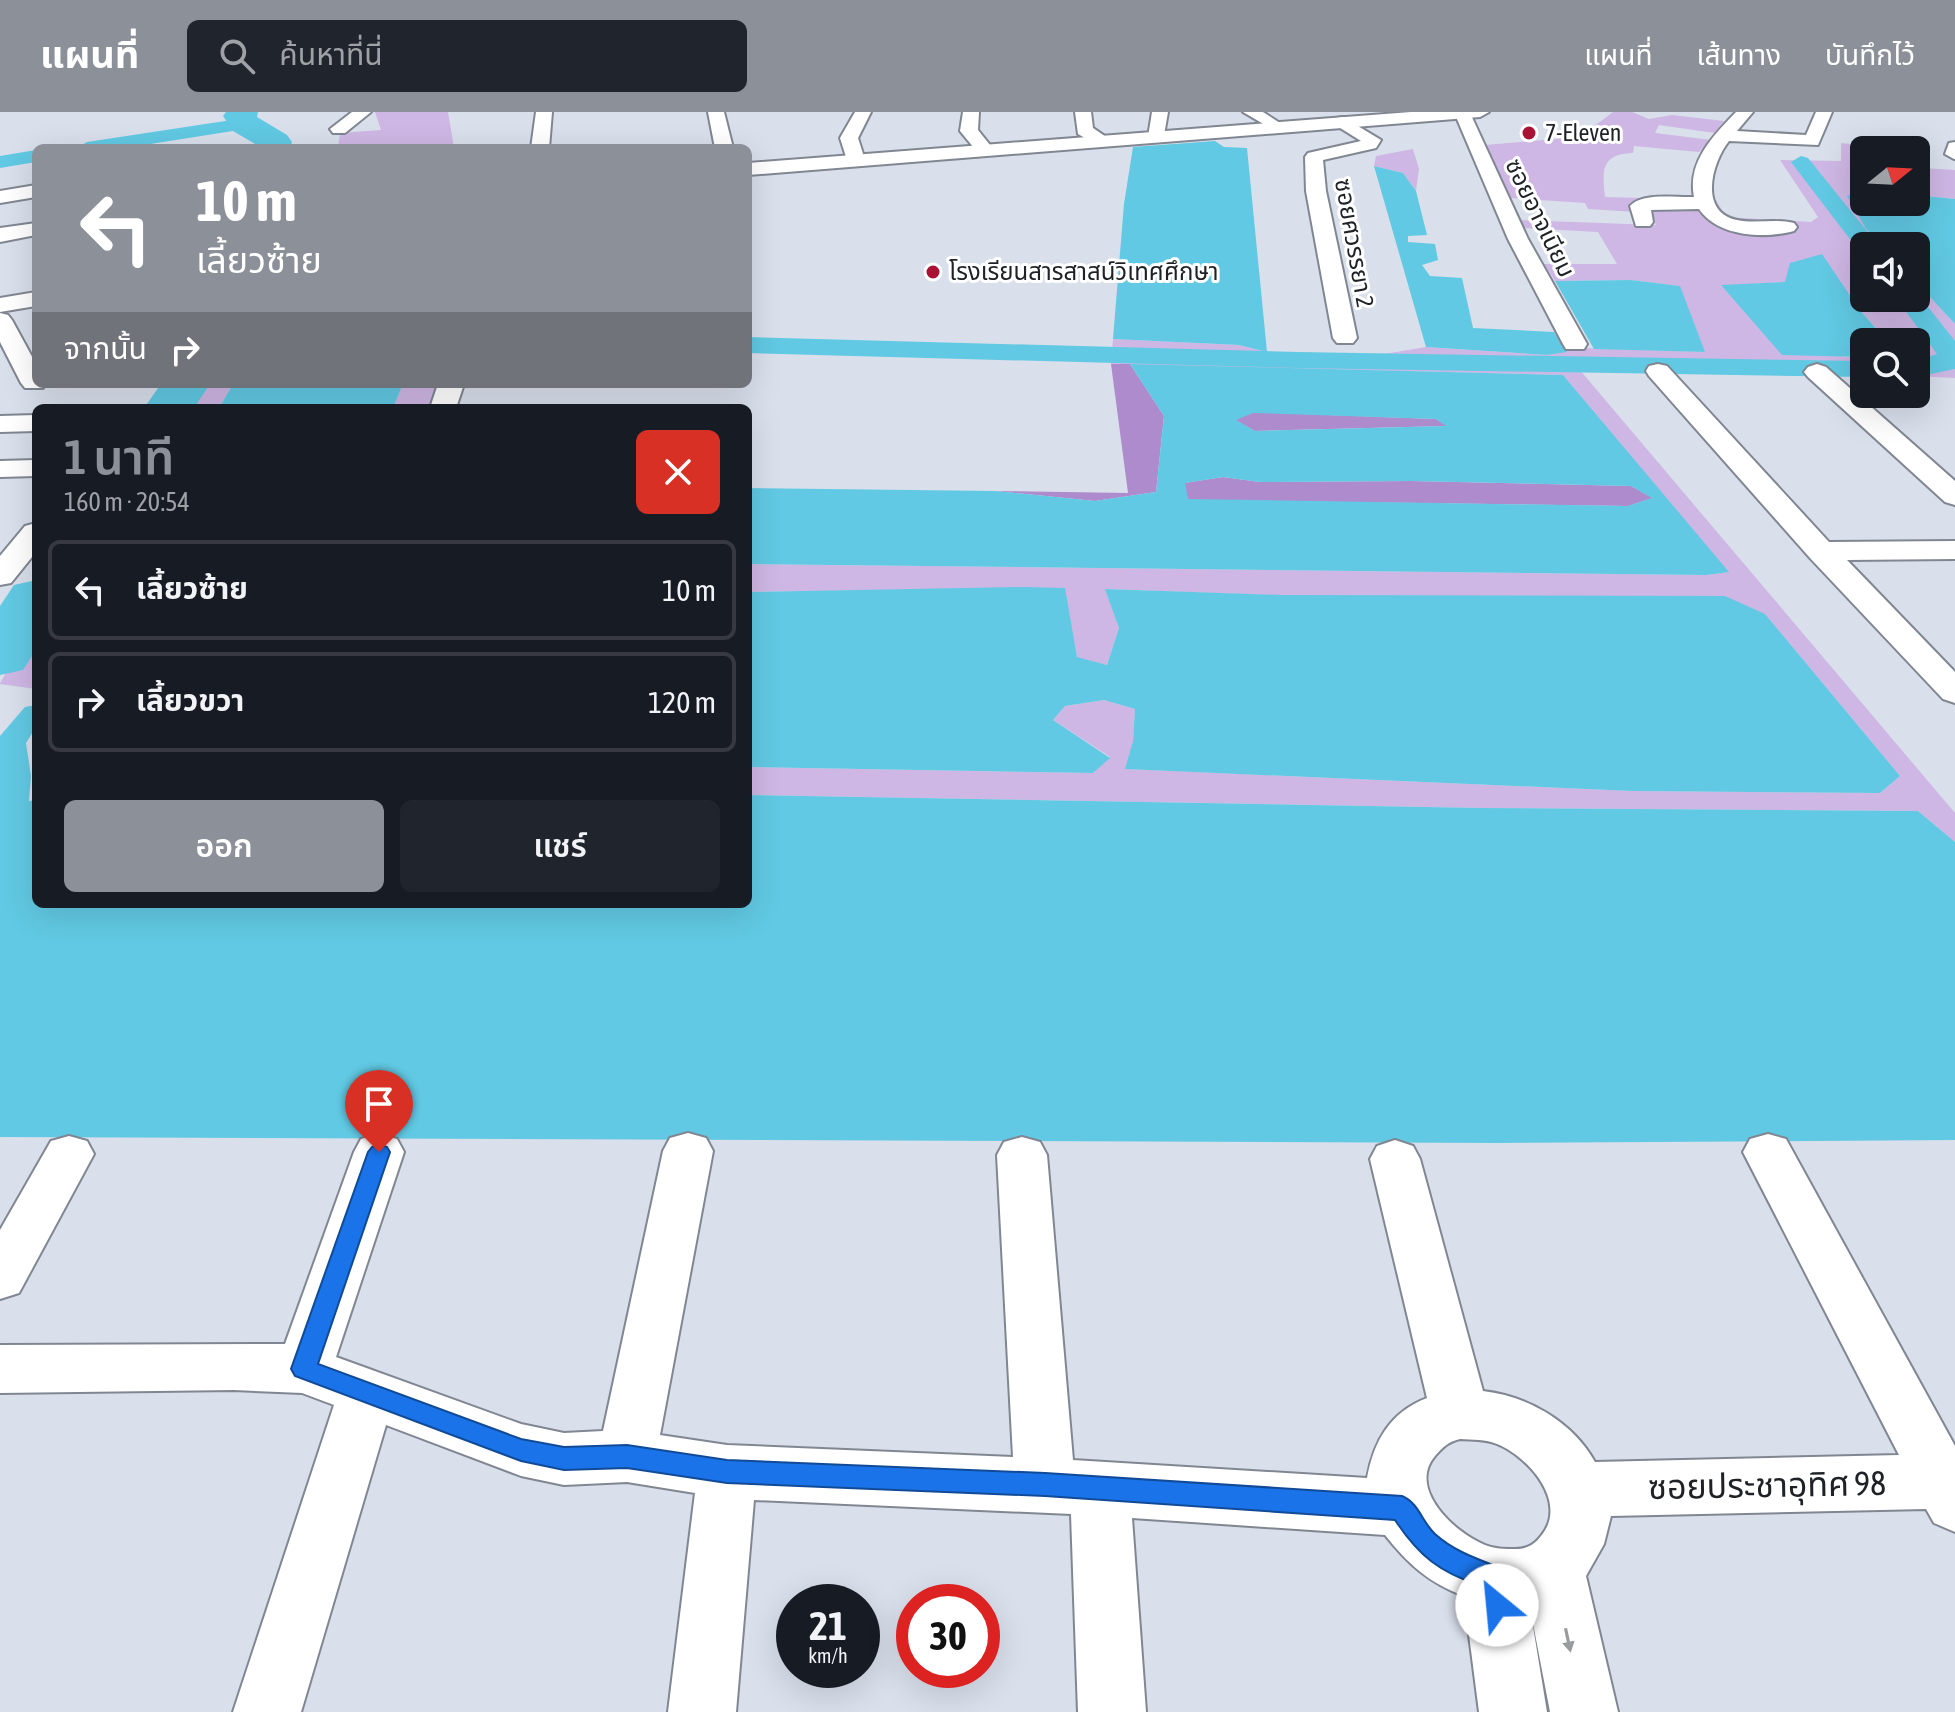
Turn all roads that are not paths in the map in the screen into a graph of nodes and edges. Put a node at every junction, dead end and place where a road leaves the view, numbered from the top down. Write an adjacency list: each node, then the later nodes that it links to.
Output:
1 (363, 112): 15 (street)
2 (544, 112): 19 (street)
3 (716, 112): 20 (street)
4 (863, 112): 22 (street)
5 (971, 112): 21 (street)
6 (1083, 112): 18 (street)
7 (1160, 112): 17 (street)
8 (1315, 112): 13 (street)
9 (1745, 112): 16 (street)
10 (1824, 112): 16 (street)
11 (1225, 113): 14 (street)
12 (1471, 113): 13 (street); 35 (street, ซอยอาจเนียม)
13 (1345, 120): 14 (street); 34 (street, ซอยศวรรยา 2)
14 (1248, 121): 17 (street)
15 (339, 129)
16 (1725, 135): 26 (street)
17 (1157, 137): 18 (street)
18 (1103, 141): 21 (street)
19 (540, 144)
20 (723, 144)
21 (985, 150): 22 (street)
22 (856, 160): 23 (street)
23 (752, 169)
24 (32, 192): 25 (street)
25 (0, 197)
26 (1706, 203): 27 (street); 28 (street)
27 (1643, 222)
28 (1787, 227)
29 (32, 230): 30 (street)
30 (0, 235)
31 (32, 300): 32 (street)
32 (0, 305)
33 (0, 320): 38 (street)
34 (1345, 338)
35 (1575, 344)
36 (1658, 371): 46 (street)
37 (1817, 372): 43 (street)
38 (32, 379)
39 (32, 423): 40 (street)
40 (0, 424)
41 (32, 468): 42 (street)
42 (0, 469)
43 (1955, 496)
44 (32, 537): 47 (street)
45 (1955, 550): 46 (street)
46 (1821, 551): 48 (street)
47 (0, 576)
48 (1955, 692)
49 (688, 1151): 60 (street)
50 (379, 1152): 57 (street)
51 (1768, 1152): 63 (street)
52 (69, 1154): 55 (street)
53 (1022, 1155): 62 (street)
54 (1395, 1159): 59 (street)
55 (0, 1278)
56 (0, 1369): 57 (street)
57 (304, 1369): 58 (street)
58 (367, 1393): 60 (street); 67 (street)
59 (1460, 1414): 64 (street); 65 (street)
60 (627, 1456): 61 (street)
61 (727, 1472): 62 (street); 68 (street)
62 (1072, 1486): 65 (street); 69 (street)
63 (1951, 1488): 64 (street, ซอยประชาอุทิศ 98)
64 (1578, 1490): 66 (street)
65 (1402, 1508): 66 (street)
66 (1523, 1573): 70 (street); 71 (street, one-way to 71)
67 (267, 1712)
68 (702, 1712)
69 (1112, 1712)
70 (1513, 1712)
71 (1584, 1712)

